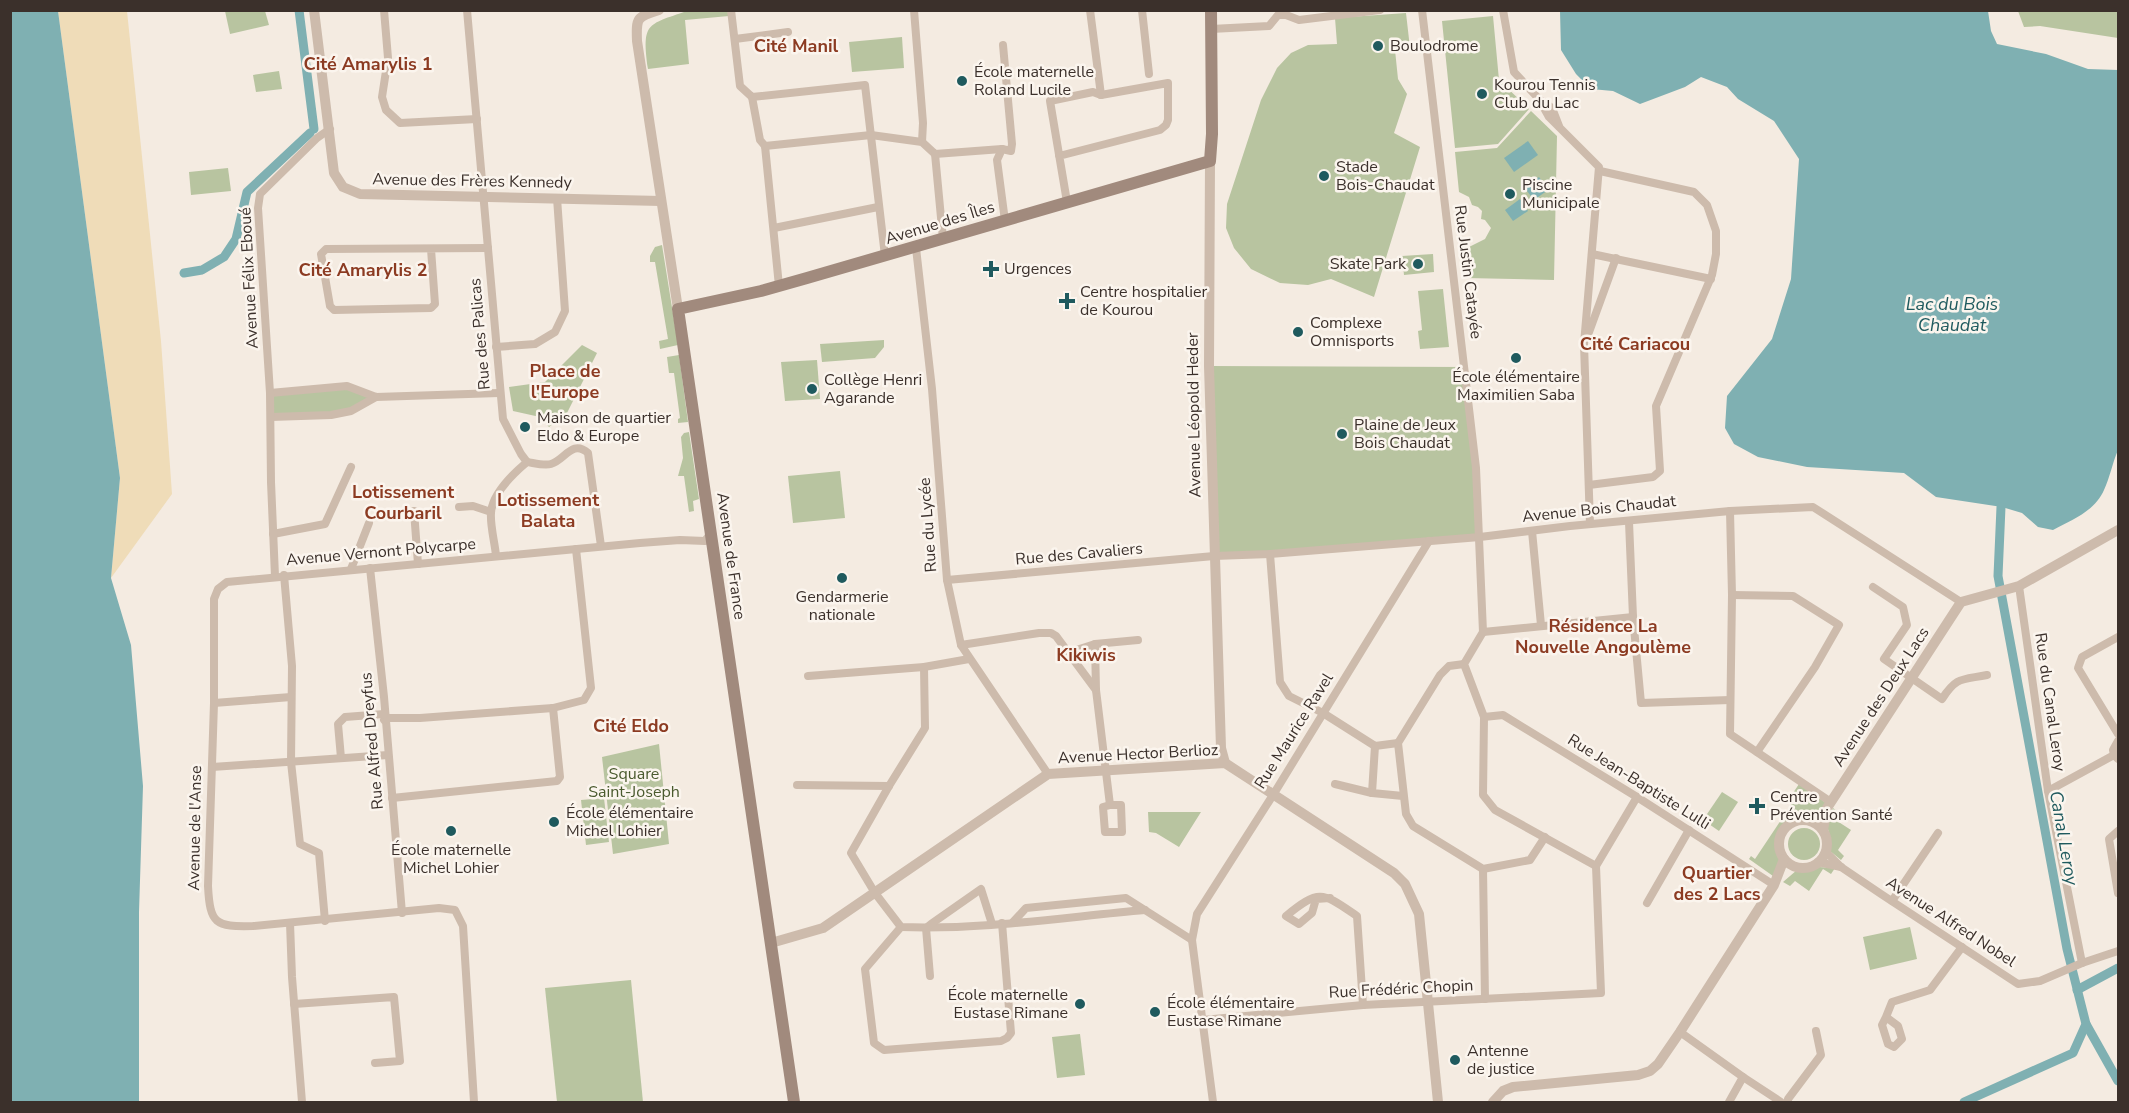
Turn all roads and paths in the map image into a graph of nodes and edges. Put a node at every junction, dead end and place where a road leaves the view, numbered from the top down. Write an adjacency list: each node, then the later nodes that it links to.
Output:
1 (314, 10): 21 (street)
2 (384, 10): 20 (street)
3 (467, 10): 20 (street, Rue des Palicas)
4 (659, 10): 32 (street, Avenue de France)
5 (731, 10): 15 (street)
6 (914, 10): 23 (street)
7 (1090, 10): 18 (street)
8 (1142, 10): 17 (street)
9 (1211, 10): 13 (main road, Avenue Léopold Heder)
10 (1380, 10): 13 (street)
11 (1422, 10): 66 (street, Rue Justin Catayée)
12 (1503, 10): 29 (street)
13 (1211, 30): 28 (main road, Avenue Léopold Heder)
14 (788, 32): 15 (street)
15 (735, 39): 19 (street)
16 (1003, 45): 25 (street)
17 (1149, 74)
18 (1101, 95): 27 (street); 27 (street)
19 (752, 97): 22 (street); 24 (street)
20 (477, 119): 30 (street, Rue des Palicas)
21 (330, 129): 30 (street, Avenue des Frères Kennedy); 49 (street, Avenue Félix Eboué)
22 (871, 135): 23 (street); 24 (street); 34 (street)
23 (922, 142): 26 (street)
24 (765, 146): 36 (street)
25 (1002, 149): 26 (street); 35 (street)
26 (935, 154): 37 (street)
27 (1059, 156): 33 (street)
28 (1210, 161): 33 (main road, Avenue des Îles); 73 (street, Avenue Léopold Heder)
29 (1600, 171): 41 (street); 44 (street)
30 (483, 198): 31 (street, Avenue des Frères Kennedy); 38 (street, Rue des Palicas)
31 (556, 198): 32 (street, Avenue des Frères Kennedy); 48 (street)
32 (661, 201): 46 (street, Avenue de France)
33 (1068, 202): 35 (main road, Avenue des Îles)
34 (878, 207): 36 (street); 42 (street)
35 (1005, 221): 37 (main road, Avenue des Îles)
36 (774, 228): 45 (street)
37 (943, 240): 39 (main road, Avenue des Îles)
38 (488, 248): 40 (street); 48 (street, Rue des Palicas)
39 (916, 248): 42 (main road, Avenue des Îles); 78 (street, Rue du Lycée)
40 (431, 249): 40 (street)
41 (1593, 254): 43 (street); 47 (street)
42 (885, 256): 45 (main road, Avenue des Îles)
43 (1616, 258): 44 (street); 47 (street)
44 (1710, 279): 55 (street)
45 (779, 286): 46 (main road, Avenue des Îles)
46 (678, 309): 67 (main road, Avenue de France)
47 (1584, 344): 55 (street)
48 (496, 347): 50 (street, Rue des Palicas)
49 (270, 393): 51 (street); 52 (street, Avenue Félix Eboué)
50 (499, 393): 51 (street); 53 (street, Rue des Palicas)
51 (376, 397): 52 (street)
52 (271, 417): 65 (street, Avenue Félix Eboué)
53 (527, 462): 59 (street); 69 (street)
54 (351, 467): 65 (street)
55 (1589, 484): 62 (street)
56 (459, 507): 59 (street)
57 (414, 511): 74 (street)
58 (1730, 511): 60 (street, Avenue Bois Chaudat); 81 (street); 82 (street, Avenue Bois Chaudat)
59 (491, 512): 72 (street)
60 (1629, 522): 62 (street, Avenue Bois Chaudat); 83 (street)
61 (369, 524): 76 (street)
62 (1590, 524): 64 (street, Avenue Bois Chaudat)
63 (2118, 530): 79 (street)
64 (1532, 531): 66 (street, Avenue Bois Chaudat); 84 (street)
65 (273, 534): 77 (street, Avenue Félix Eboué)
66 (1480, 537): 68 (street, Avenue Bois Chaudat); 85 (street, Rue Justin Catayée)
67 (710, 540): 69 (street, Avenue Vernont Polycarpe); 158 (main road, Avenue de France)
68 (1429, 541): 71 (street, Avenue Bois Chaudat); 102 (street, Rue Maurice Ravel)
69 (602, 546): 70 (street, Avenue Vernont Polycarpe)
70 (576, 549): 72 (street, Avenue Vernont Polycarpe); 101 (street)
71 (1270, 554): 73 (street, Avenue Bois Chaudat); 102 (street)
72 (496, 556): 74 (street, Avenue Vernont Polycarpe)
73 (1214, 556): 78 (street, Rue des Cavaliers); 114 (street, Avenue Léopold Heder)
74 (418, 564): 75 (street, Avenue Vernont Polycarpe)
75 (370, 568): 76 (street, Avenue Vernont Polycarpe); 103 (street, Rue Alfred Dreyfus)
76 (351, 569): 77 (street, Avenue Vernont Polycarpe)
77 (279, 576): 98 (street, Avenue Félix Eboué); 100 (street, Avenue de l'Anse)
78 (946, 580): 89 (street, Rue du Lycée)
79 (2019, 586): 82 (street); 121 (street, Rue du Canal Leroy)
80 (1873, 587): 96 (street)
81 (1732, 595): 99 (street); 109 (street)
82 (1961, 602): 96 (street, Avenue des Deux Lacs)
83 (1633, 617): 84 (street); 99 (street)
84 (1541, 625): 85 (street)
85 (1483, 632): 92 (street)
86 (2118, 637): 105 (street)
87 (1138, 640): 88 (street)
88 (1095, 644): 90 (street); 97 (street)
89 (961, 645): 90 (street); 91 (street, Rue du Lycée)
90 (1067, 653): 97 (street)
91 (969, 659): 93 (street); 117 (street, Rue du Lycée)
92 (1464, 664): 104 (street); 107 (street)
93 (924, 667): 95 (street); 120 (street)
94 (1987, 675): 96 (street)
95 (808, 676)
96 (1910, 677): 128 (street, Avenue des Deux Lacs)
97 (1096, 690): 116 (street)
98 (291, 697): 100 (street); 113 (street, Avenue Félix Eboué)
99 (1730, 700): 109 (street)
100 (214, 703): 115 (street, Avenue de l'Anse)
101 (553, 708): 103 (street); 126 (street)
102 (1323, 713): 108 (street); 123 (street, Rue Maurice Ravel)
103 (384, 717): 110 (street, Rue Alfred Dreyfus); 112 (street)
104 (1484, 717): 125 (street, Rue Jean-Baptiste Lulli); 134 (street)
105 (2118, 734)
106 (2118, 741): 111 (street)
107 (1398, 743): 108 (street); 124 (street)
108 (1375, 746): 122 (street)
109 (1757, 752): 128 (street)
110 (388, 755): 112 (street); 126 (street, Rue Alfred Dreyfus)
111 (2116, 757): 121 (street)
112 (341, 758): 113 (street)
113 (291, 762): 115 (street); 150 (street, Avenue Félix Eboué)
114 (1225, 763): 116 (street, Avenue Hector Berlioz); 123 (street, Avenue Hector Berlioz)
115 (212, 767): 153 (street, Avenue de l'Anse)
116 (1107, 771): 117 (street, Avenue Hector Berlioz); 127 (street)
117 (1048, 774): 144 (street, Avenue Hector Berlioz)
118 (1335, 784): 122 (street)
119 (797, 785): 120 (street)
120 (889, 786): 144 (street)
121 (2048, 791): 161 (street, Rue du Canal Leroy)
122 (1372, 793): 124 (street)
123 (1273, 795): 157 (street, Rue Maurice Ravel); 164 (street, Avenue Hector Berlioz)
124 (1403, 796): 141 (street)
125 (1637, 797): 130 (street, Rue Jean-Baptiste Lulli); 138 (street)
126 (392, 798): 149 (street, Rue Alfred Dreyfus)
127 (1110, 805)
128 (1829, 805): 129 (street, Avenue des Deux Lacs); 131 (street, Avenue des Deux Lacs)
129 (1809, 820): 131 (street); 136 (street)
130 (1689, 830): 142 (street, Rue Jean-Baptiste Lulli); 147 (street)
131 (1823, 830): 135 (street)
132 (2118, 831): 143 (street)
133 (1938, 833): 146 (street)
134 (1545, 837): 138 (street); 141 (street)
135 (1826, 852): 137 (street); 140 (street, Avenue Alfred Nobel)
136 (1784, 859): 139 (street); 142 (street)
137 (1818, 862): 139 (street); 140 (street, Avenue Alfred Nobel)
138 (1596, 866): 163 (street, Rue Frédéric Chopin)
139 (1794, 866): 142 (street)
140 (1841, 867): 146 (street, Avenue Alfred Nobel)
141 (1483, 869): 163 (street)
142 (1774, 885): 170 (street)
143 (2118, 892)
144 (875, 893): 155 (street); 158 (street, Avenue Hector Berlioz)
145 (1330, 898): 145 (street); 166 (street)
146 (1892, 901): 159 (street, Avenue Alfred Nobel)
147 (1647, 903)
148 (1145, 910): 151 (street); 151 (street); 157 (street)
149 (402, 912): 150 (street, Avenue de l'Anse); 174 (street, Avenue de l'Anse)
150 (325, 921): 153 (street, Avenue de l'Anse)
151 (1013, 922): 152 (street)
152 (1002, 923): 154 (street); 155 (street)
153 (290, 924): 165 (street)
154 (992, 924): 156 (street); 156 (street)
155 (902, 927): 156 (street)
156 (926, 928): 162 (street)
157 (1192, 940): 168 (street)
158 (771, 943): 175 (main road, Avenue de France)
159 (1962, 946): 161 (street, Avenue Alfred Nobel); 167 (street)
160 (2118, 951): 161 (street, Avenue Alfred Nobel)
161 (2082, 963)
162 (930, 976)
163 (1485, 999): 164 (street, Rue Frédéric Chopin)
164 (1427, 1003): 166 (street, Rue Frédéric Chopin); 177 (street, Avenue Hector Berlioz)
165 (294, 1004): 171 (street); 173 (street)
166 (1363, 1005): 168 (street, Rue Frédéric Chopin)
167 (1886, 1017)
168 (1203, 1020): 176 (street)
169 (1816, 1031): 181 (street)
170 (1680, 1032): 172 (street); 178 (street)
171 (375, 1063)
172 (1743, 1077): 179 (street); 180 (street)
173 (302, 1102)
174 (474, 1102)
175 (794, 1102)
176 (1213, 1102)
177 (1438, 1102)
178 (1493, 1102)
179 (1729, 1102)
180 (1781, 1102)
181 (1788, 1102)

